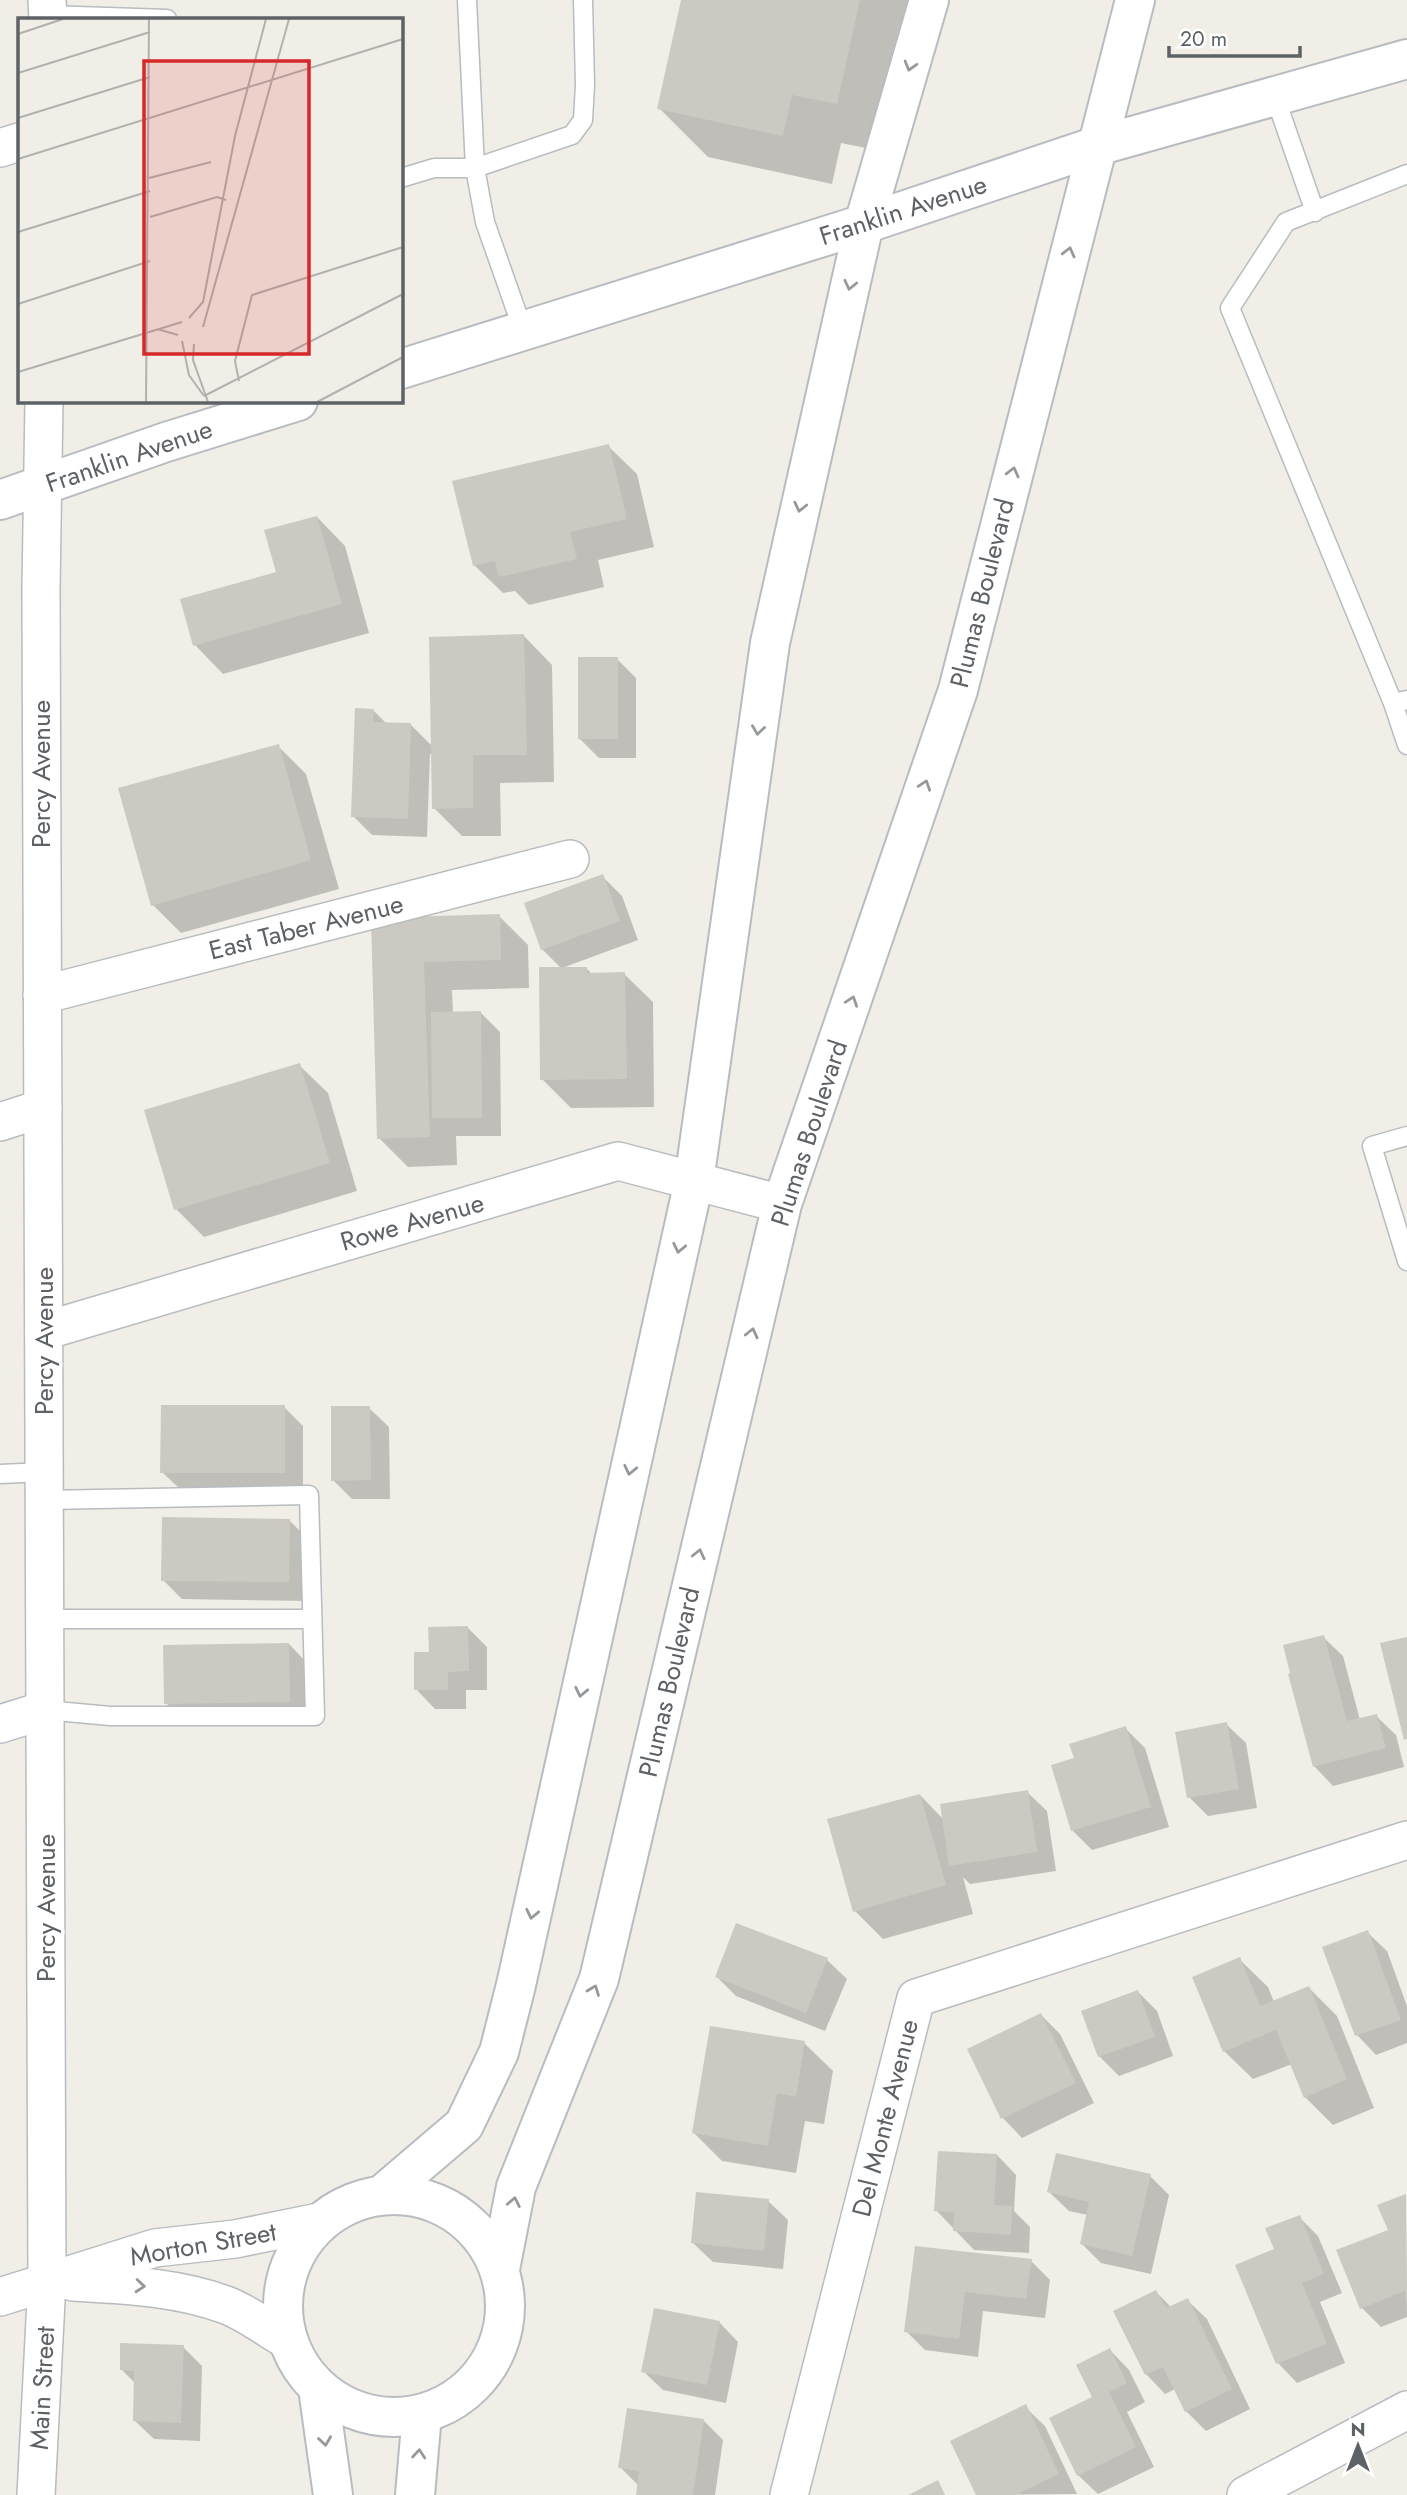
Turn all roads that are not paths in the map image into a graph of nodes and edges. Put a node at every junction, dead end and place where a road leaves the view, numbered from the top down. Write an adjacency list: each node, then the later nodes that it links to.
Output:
1 (467, 0): 12 (lane)
2 (583, 0): 12 (lane)
3 (929, 0): 16 (street, one-way to 16)
4 (1135, 0): 10 (street, Plumas Boulevard)
5 (47, 11): 6 (lane)
6 (152, 18)
7 (1407, 59): 8 (street, Franklin Avenue)
8 (1275, 97): 10 (street, Franklin Avenue); 15 (lane)
9 (18, 142): 11 (street)
10 (1097, 146): 16 (street, Franklin Avenue); 31 (street, Plumas Boulevard, one-way to 10)
11 (0, 148)
12 (475, 169): 14 (lane); 17 (lane)
13 (1407, 174): 15 (lane)
14 (402, 178)
15 (1315, 212): 23 (lane)
16 (864, 224): 17 (street, Franklin Avenue); 30 (street, one-way to 30)
17 (523, 330): 18 (street, Franklin Avenue)
18 (402, 369)
19 (44, 402): 21 (street, Percy Avenue)
20 (295, 402): 21 (street, Franklin Avenue)
21 (41, 486): 22 (street, Franklin Avenue); 26 (street, Percy Avenue)
22 (0, 499)
23 (1400, 702): 24 (lane)
24 (1407, 745)
25 (570, 859): 26 (street, East Taber Avenue)
26 (42, 995): 27 (street, Percy Avenue)
27 (43, 1108): 28 (street); 33 (street, Percy Avenue)
28 (0, 1122)
29 (1407, 1136): 32 (lane)
30 (694, 1181): 31 (street, Rowe Avenue); 33 (street, Rowe Avenue); 41 (street, one-way to 41)
31 (782, 1205): 43 (street, Plumas Boulevard, one-way to 31)
32 (1407, 1261)
33 (44, 1331): 35 (street, Percy Avenue)
34 (0, 1474): 35 (lane)
35 (44, 1486): 36 (street, Percy Avenue); 37 (lane)
36 (45, 1619): 37 (lane); 38 (street, Percy Avenue)
37 (312, 1619): 38 (lane)
38 (45, 1710): 39 (street); 44 (street, Percy Avenue)
39 (0, 1724)
40 (1407, 1840): 53 (street, Del Monte Avenue)
41 (383, 2194): 42 (street); 43 (street)
42 (319, 2222): 44 (street, Morton Street); 46 (street)
43 (500, 2269): 49 (street)
44 (47, 2281): 45 (street, Morton Street); 46 (street, Morton Street, one-way to 46); 50 (street, Main Street)
45 (0, 2297)
46 (287, 2340): 47 (street)
47 (318, 2388): 49 (street); 51 (street, one-way to 51)
48 (1407, 2410): 54 (street)
49 (422, 2414): 52 (street, one-way to 49)
50 (36, 2495)
51 (333, 2495)
52 (415, 2495)
53 (789, 2495)
54 (1247, 2495)

